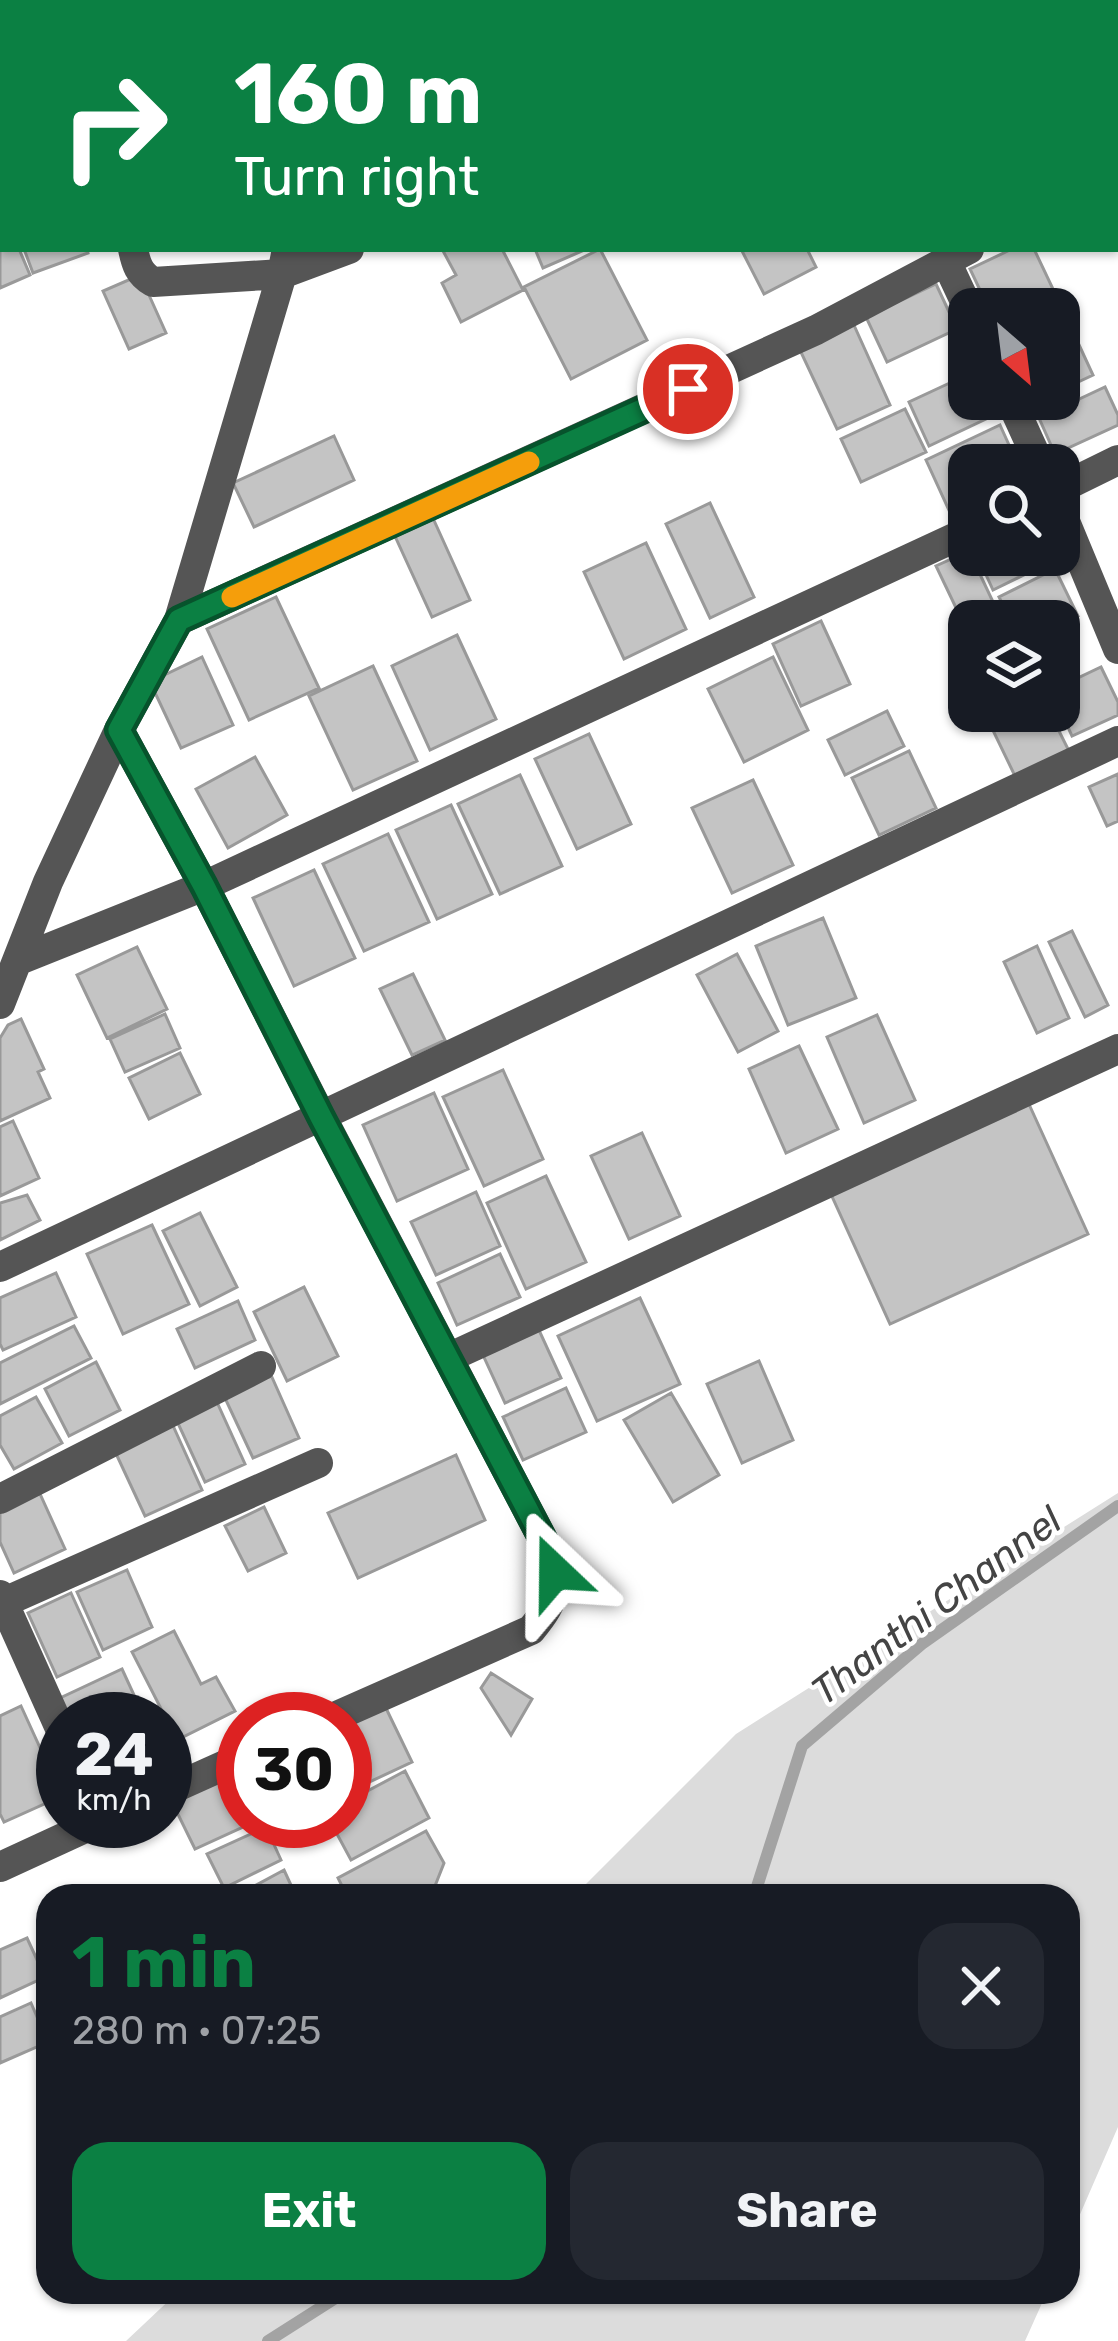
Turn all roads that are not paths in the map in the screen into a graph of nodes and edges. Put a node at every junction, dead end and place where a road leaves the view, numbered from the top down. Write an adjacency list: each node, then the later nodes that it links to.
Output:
1 (134, 252): 4 (street)
2 (340, 252): 4 (street)
3 (958, 255): 5 (street); 10 (street)
4 (284, 262): 10 (street)
5 (965, 288)
6 (1118, 460): 7 (street)
7 (1080, 479)
8 (948, 541): 14 (street)
9 (1080, 558): 11 (street)
10 (179, 620): 12 (street)
11 (1118, 649)
12 (119, 730): 14 (street); 15 (street)
13 (1118, 741): 18 (street)
14 (204, 886): 15 (street); 18 (street)
15 (19, 960): 16 (street)
16 (0, 1004)
17 (1118, 1049): 20 (street)
18 (321, 1117): 19 (street); 20 (street)
19 (0, 1267)
20 (448, 1358): 26 (street)
21 (261, 1366): 23 (street)
22 (318, 1463): 24 (street)
23 (0, 1499)
24 (1, 1601): 25 (street)
25 (43, 1692)
26 (372, 1700)
27 (41, 1848): 28 (street)
28 (0, 1867)

